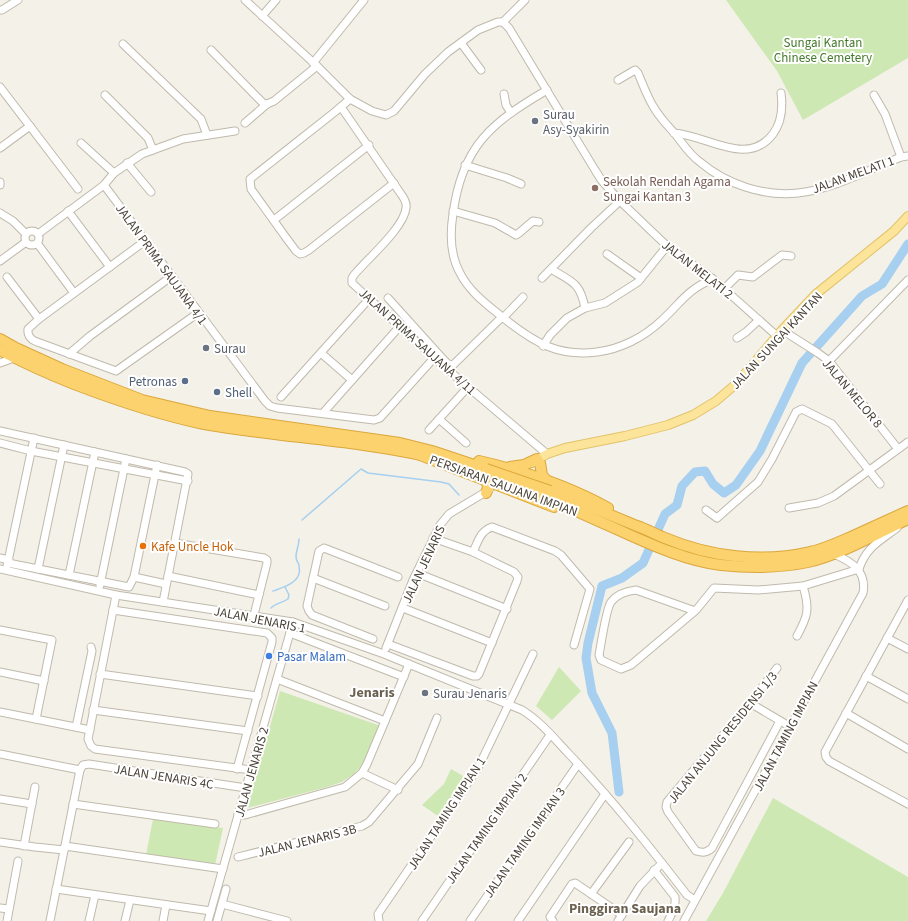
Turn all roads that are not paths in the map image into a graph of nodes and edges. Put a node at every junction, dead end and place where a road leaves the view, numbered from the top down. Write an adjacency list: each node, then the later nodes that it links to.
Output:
1 (18, 0): 6 (street)
2 (245, 0): 7 (street)
3 (276, 0): 7 (street)
4 (364, 0): 12 (street)
5 (525, 0): 8 (street)
6 (1, 10)
7 (262, 16): 12 (street)
8 (503, 22): 9 (street); 16 (street, JALAN MELATI 2)
9 (461, 43): 13 (street); 21 (street)
10 (123, 44): 29 (street)
11 (211, 50): 22 (street)
12 (315, 65): 21 (street); 22 (street)
13 (481, 70)
14 (618, 80): 28 (street, JALAN MELATI 1)
15 (0, 87): 26 (street)
16 (547, 90): 24 (street); 45 (street, JALAN MELATI 2)
17 (781, 93): 28 (street)
18 (504, 94): 24 (street)
19 (105, 95): 33 (street)
20 (874, 96): 34 (street)
21 (350, 99): 23 (street)
22 (267, 104): 25 (street)
23 (339, 109): 31 (street, JALAN PRIMA SAUJANA 4/11); 50 (street)
24 (511, 113): 36 (street)
25 (245, 123)
26 (30, 126): 32 (street); 43 (street)
27 (235, 130): 29 (street)
28 (674, 133): 34 (street, JALAN MELATI 1)
29 (207, 135): 33 (street)
30 (81, 143): 37 (street)
31 (368, 145): 39 (street, JALAN PRIMA SAUJANA 4/11); 50 (street)
32 (0, 148)
33 (153, 150): 35 (street)
34 (905, 156)
35 (127, 163): 37 (street); 44 (street)
36 (465, 165): 40 (street); 48 (street)
37 (114, 173): 42 (street)
38 (0, 182): 41 (street)
39 (394, 183): 50 (street); 73 (street, JALAN PRIMA SAUJANA 4/11)
40 (521, 184)
41 (0, 185)
42 (104, 185): 46 (street); 54 (street, JALAN PRIMA SAUJANA 4/1)
43 (78, 190)
44 (151, 192)
45 (620, 201): 57 (street, JALAN MELATI 2); 62 (street)
46 (68, 211): 53 (street); 61 (street)
47 (0, 212): 52 (street)
48 (453, 212): 51 (street); 76 (street)
49 (908, 216): 80 (main road, JALAN SUNGAI KANTAN)
50 (274, 220)
51 (539, 222)
52 (26, 234): 53 (street); 55 (street)
53 (38, 234): 56 (street)
54 (145, 241): 61 (street); 63 (street, JALAN PRIMA SAUJANA 4/1)
55 (26, 242): 56 (street); 60 (street)
56 (37, 243): 70 (street)
57 (666, 246): 66 (street); 67 (street, JALAN MELATI 2)
58 (607, 254): 66 (street)
59 (791, 256): 69 (street)
60 (0, 261)
61 (110, 267): 70 (street)
62 (551, 269): 65 (street); 74 (street)
63 (172, 276): 75 (street, JALAN PRIMA SAUJANA 4/1); 86 (street)
64 (8, 277): 77 (street)
65 (542, 278)
66 (641, 278): 74 (street)
67 (712, 279): 69 (street, JALAN MELATI 2); 83 (street)
68 (908, 280): 89 (street)
69 (724, 289): 78 (street, JALAN MELATI 2)
70 (74, 293): 77 (street)
71 (523, 297): 76 (street)
72 (388, 298): 76 (street)
73 (369, 299): 79 (street, JALAN PRIMA SAUJANA 4/11); 85 (street)
74 (585, 308): 83 (street)
75 (198, 313): 86 (street); 94 (street, JALAN PRIMA SAUJANA 4/1)
76 (502, 318): 83 (street)
77 (39, 319): 86 (street)
78 (759, 320): 80 (street, JALAN MELATI 2); 82 (street)
79 (400, 326): 88 (street, JALAN PRIMA SAUJANA 4/11); 91 (street)
80 (780, 333): 89 (street, JALAN MELOR 8); 106 (main road, JALAN SUNGAI KANTAN)
81 (0, 338): 105 (highway, PERSIARAN SAUJANA IMPIAN)
82 (737, 338)
83 (543, 346)
84 (0, 350): 87 (highway, PERSIARAN SAUJANA IMPIAN)
85 (322, 353): 91 (street); 93 (street)
86 (69, 354)
87 (14, 358): 90 (street); 120 (highway, PERSIARAN SAUJANA IMPIAN)
88 (434, 358): 92 (street, JALAN PRIMA SAUJANA 4/11); 94 (street, JALAN PRIMA SAUJANA 4/1)
89 (828, 361): 103 (street, JALAN MELOR 8)
90 (0, 363)
91 (352, 380): 94 (street)
92 (468, 387): 95 (street); 108 (street, JALAN PRIMA SAUJANA 4/11)
93 (281, 397)
94 (323, 413)
95 (439, 419): 96 (street); 101 (street)
96 (429, 430)
97 (0, 431): 98 (street)
98 (34, 438): 102 (street); 104 (street)
99 (908, 442): 103 (street)
100 (0, 443): 104 (street)
101 (466, 443)
102 (64, 445): 107 (street); 109 (street)
103 (898, 449): 116 (street)
104 (31, 451): 109 (street); 135 (street)
105 (432, 451): 114 (highway); 120 (highway, PERSIARAN SAUJANA IMPIAN)
106 (557, 451): 108 (main road, JALAN SUNGAI KANTAN); 111 (main road, JALAN SUNGAI KANTAN)
107 (95, 452): 110 (street); 112 (street)
108 (547, 454): 111 (main road, JALAN SUNGAI KANTAN)
109 (61, 457): 112 (street); 136 (street)
110 (126, 459): 113 (street); 115 (street)
111 (539, 461): 114 (highway); 117 (main road, JALAN SUNGAI KANTAN); 122 (highway)
112 (92, 463): 115 (street); 140 (street)
113 (157, 465): 118 (street); 119 (street)
114 (508, 468): 117 (highway)
115 (124, 469): 118 (street); 145 (street)
116 (869, 470): 121 (street); 124 (street); 125 (street)
117 (521, 472): 120 (main road, JALAN SUNGAI KANTAN); 122 (highway)
118 (155, 475): 119 (street); 141 (street)
119 (188, 479): 129 (street)
120 (491, 480): 122 (highway, PERSIARAN SAUJANA IMPIAN, bridge); 123 (highway); 123 (street, JALAN JENARIS); 130 (highway)
121 (880, 484)
122 (548, 490): 130 (highway, PERSIARAN SAUJANA IMPIAN); 131 (highway, PERSIARAN SAUJANA IMPIAN)
123 (486, 493): 128 (street, JALAN JENARIS)
124 (789, 508)
125 (706, 510)
126 (908, 511): 131 (highway, PERSIARAN SAUJANA IMPIAN)
127 (908, 519): 133 (highway, PERSIARAN SAUJANA IMPIAN); 137 (street)
128 (433, 538): 132 (street); 139 (street, JALAN JENARIS)
129 (175, 543): 144 (street); 149 (street)
130 (643, 543): 131 (highway)
131 (662, 545): 133 (highway, PERSIARAN SAUJANA IMPIAN)
132 (473, 552): 154 (street); 168 (street)
133 (834, 554): 137 (street)
134 (0, 558): 135 (street)
135 (8, 561): 136 (street); 138 (street)
136 (38, 569): 140 (street)
137 (859, 569): 146 (street); 192 (street, JALAN TAMING IMPIAN)
138 (3, 570): 147 (street, JALAN JENARIS 1)
139 (417, 573): 153 (street, JALAN JENARIS); 154 (street)
140 (69, 575): 145 (street)
141 (134, 577): 144 (street); 145 (street)
142 (398, 577): 143 (street)
143 (314, 578): 152 (street); 160 (street)
144 (167, 580): 149 (street); 151 (street)
145 (101, 581): 147 (street)
146 (803, 586): 156 (street); 162 (street)
147 (99, 592): 148 (street, JALAN JENARIS 1)
148 (116, 595): 151 (street, JALAN JENARIS 1); 155 (street)
149 (259, 595): 157 (street)
150 (908, 600): 163 (street)
151 (163, 602): 157 (street, JALAN JENARIS 1)
152 (385, 606)
153 (403, 608): 166 (street); 167 (street, JALAN JENARIS)
154 (506, 608): 166 (street)
155 (113, 610): 176 (street); 181 (street)
156 (695, 611): 156 (street)
157 (254, 615): 158 (street, JALAN JENARIS 1)
158 (293, 622): 161 (street, JALAN JENARIS 2); 165 (street, JALAN JENARIS 1)
159 (0, 630): 180 (street)
160 (349, 630): 164 (street); 165 (street)
161 (290, 633): 178 (street); 179 (street, JALAN JENARIS 2)
162 (797, 636)
163 (887, 638): 170 (street); 177 (street)
164 (373, 639)
165 (346, 640): 171 (street, JALAN JENARIS 1)
166 (492, 643): 167 (street)
167 (388, 644): 171 (street, JALAN JENARIS)
168 (574, 645)
169 (90, 647): 193 (street)
170 (908, 649)
171 (384, 654): 173 (street, JALAN JENARIS 1)
172 (533, 654): 184 (street, JALAN TAMING IMPIAN 1)
173 (409, 664): 178 (street); 184 (street, JALAN JENARIS 1)
174 (778, 668): 183 (street, JALAN ANJUNG RESIDENSI 1/3)
175 (0, 672): 180 (street)
176 (100, 674): 181 (street); 185 (street)
177 (866, 676): 182 (street); 187 (street)
178 (404, 677): 190 (street)
179 (277, 679): 190 (street); 202 (street, JALAN JENARIS 2)
180 (44, 681): 189 (street)
181 (258, 696): 195 (street)
182 (908, 699)
183 (750, 703): 191 (street); 191 (street, JALAN ANJUNG RESIDENSI 1/3)
184 (510, 704): 196 (street); 235 (street, JALAN TAMING IMPIAN 1)
185 (94, 710): 194 (street); 195 (street)
186 (0, 712): 189 (street)
187 (846, 713): 197 (street); 211 (street)
188 (437, 718): 206 (street, JALAN JENARIS 3B)
189 (36, 719): 193 (street)
190 (385, 721): 203 (street)
191 (780, 721): 192 (street)
192 (789, 726): 228 (street, JALAN TAMING IMPIAN)
193 (76, 727): 194 (street)
194 (90, 730): 201 (street)
195 (248, 731): 201 (street)
196 (550, 735): 199 (street); 244 (street, JALAN TAMING IMPIAN 2)
197 (908, 749)
198 (0, 754): 200 (street, JALAN JENARIS 4C)
199 (578, 764): 207 (street); 245 (street, JALAN TAMING IMPIAN 3)
200 (81, 767): 205 (street, JALAN JENARIS 4C); 210 (street)
201 (238, 768): 202 (street)
202 (251, 770): 205 (street, JALAN JENARIS 2)
203 (362, 773): 206 (street); 212 (street)
204 (35, 787): 209 (street)
205 (246, 788): 212 (street, JALAN JENARIS 2)
206 (398, 790): 218 (street, JALAN JENARIS 3B)
207 (605, 794): 220 (street); 246 (street)
208 (0, 799): 209 (street)
209 (32, 804): 216 (street)
210 (73, 804): 213 (street); 217 (street)
211 (908, 804)
212 (238, 814): 221 (street, JALAN JENARIS 2)
213 (216, 824)
214 (0, 842): 216 (street)
215 (629, 842): 226 (street)
216 (24, 846): 217 (street)
217 (64, 848): 221 (street); 223 (street)
218 (238, 857)
219 (18, 861): 232 (street)
220 (662, 863): 222 (street); 228 (street)
221 (223, 869): 233 (street, JALAN JENARIS 2)
222 (654, 870): 234 (street); 248 (street)
223 (56, 889): 225 (street); 237 (street)
224 (226, 889): 229 (street)
225 (95, 894): 227 (street); 238 (street)
226 (591, 894): 234 (street); 247 (street)
227 (130, 900): 230 (street); 239 (street)
228 (695, 900): 249 (street, JALAN TAMING IMPIAN)
229 (222, 904): 242 (street); 243 (street)
230 (166, 905): 233 (street); 240 (street)
231 (0, 908): 232 (street)
232 (9, 909): 236 (street)
233 (211, 911): 241 (street, JALAN JENARIS 2)
234 (620, 918)
235 (378, 920)
236 (7, 921)
237 (50, 921)
238 (89, 921)
239 (125, 921)
240 (162, 921)
241 (208, 921)
242 (217, 921)
243 (287, 921)
244 (422, 921)
245 (470, 921)
246 (518, 921)
247 (553, 921)
248 (668, 921)
249 (684, 921)

